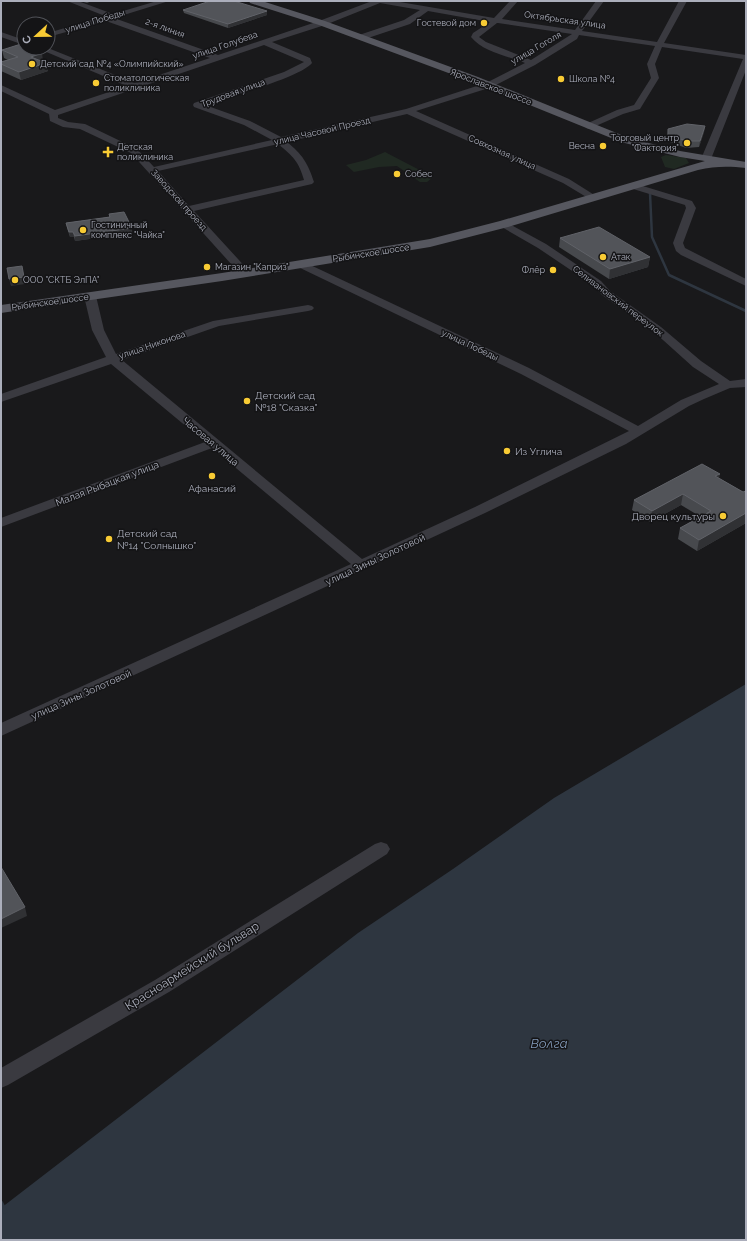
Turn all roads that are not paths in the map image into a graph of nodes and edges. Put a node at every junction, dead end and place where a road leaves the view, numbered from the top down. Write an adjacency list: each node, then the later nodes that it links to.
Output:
1 (71, 1): 9 (street, 2-я линия)
2 (165, 1): 9 (street, улица Победы)
3 (253, 1): 11 (main road, Ярославское шоссе)
4 (380, 1): 8 (street, Октябрьская улица); 11 (street, улица Голубева)
5 (514, 1): 10 (street)
6 (600, 1): 12 (street, улица Гоголя)
7 (683, 1): 18 (street)
8 (428, 9): 10 (street, Октябрьская улица); 15 (street)
9 (110, 17): 13 (street, улица Победы); 21 (street, 2-я линия)
10 (498, 21): 12 (street, Октябрьская улица); 23 (street)
11 (322, 23): 15 (main road, Ярославское шоссе); 17 (street, улица Голубева)
12 (578, 32): 18 (street, Октябрьская улица); 23 (street, улица Гоголя)
13 (56, 33)
14 (1, 34): 16 (street)
15 (362, 38): 24 (main road, Ярославское шоссе)
16 (16, 40)
17 (264, 42): 21 (street, улица Голубева); 30 (street, Трудовая улица)
18 (659, 44): 20 (street, Октябрьская улица); 29 (street)
19 (56, 54): 25 (street)
20 (746, 57)
21 (218, 58): 25 (street, улица Голубева)
22 (746, 60): 31 (street)
23 (532, 63): 24 (street, улица Гоголя)
24 (489, 85): 27 (street, улица Часовой Проезд); 29 (main road, Ярославское шоссе)
25 (135, 86): 28 (street, улица Голубева)
26 (1, 88): 28 (street, Заводской проезд)
27 (408, 111): 30 (street, улица Часовой Проезд); 37 (street, Совхозная улица)
28 (54, 113): 35 (street, Заводской проезд)
29 (589, 126): 33 (main road, Ярославское шоссе)
30 (282, 140): 35 (street, улица Часовой Проезд); 38 (street, Трудовая улица)
31 (706, 159): 32 (main road, Ярославское шоссе); 33 (main road, Ярославское шоссе)
32 (732, 162): 33 (main road, Рыбинское шоссе); 34 (main road)
33 (659, 163): 36 (main road, Рыбинское шоссе)
34 (746, 165)
35 (152, 170): 38 (street, Заводской проезд)
36 (633, 186): 37 (main road, Рыбинское шоссе); 42 (street)
37 (593, 198): 39 (main road, Рыбинское шоссе)
38 (187, 209): 41 (street, Заводской проезд)
39 (504, 224): 40 (main road, Рыбинское шоссе); 48 (street, Селивановский переулок)
40 (300, 264): 41 (main road, Рыбинское шоссе); 50 (street, улица Победы)
41 (245, 273): 43 (main road, Рыбинское шоссе)
42 (746, 283)
43 (90, 296): 45 (main road, Рыбинское шоссе); 46 (street, Часовая улица)
44 (308, 308): 46 (street, улица Никонова)
45 (1, 309)
46 (113, 359): 49 (street, улица Никонова); 51 (street, Часовая улица)
47 (746, 383): 48 (street, улица Зины Золотовой)
48 (728, 385): 50 (street, улица Зины Золотовой)
49 (1, 398)
50 (638, 431): 53 (street, улица Зины Золотовой)
51 (214, 443): 52 (street, Малая Рыбацкая улица); 53 (street, Часовая улица)
52 (1, 523)
53 (360, 565): 54 (street, улица Зины Золотовой)
54 (1, 730)
55 (381, 849): 56 (street, Красноармейский бульвар)
56 (1, 1079)

